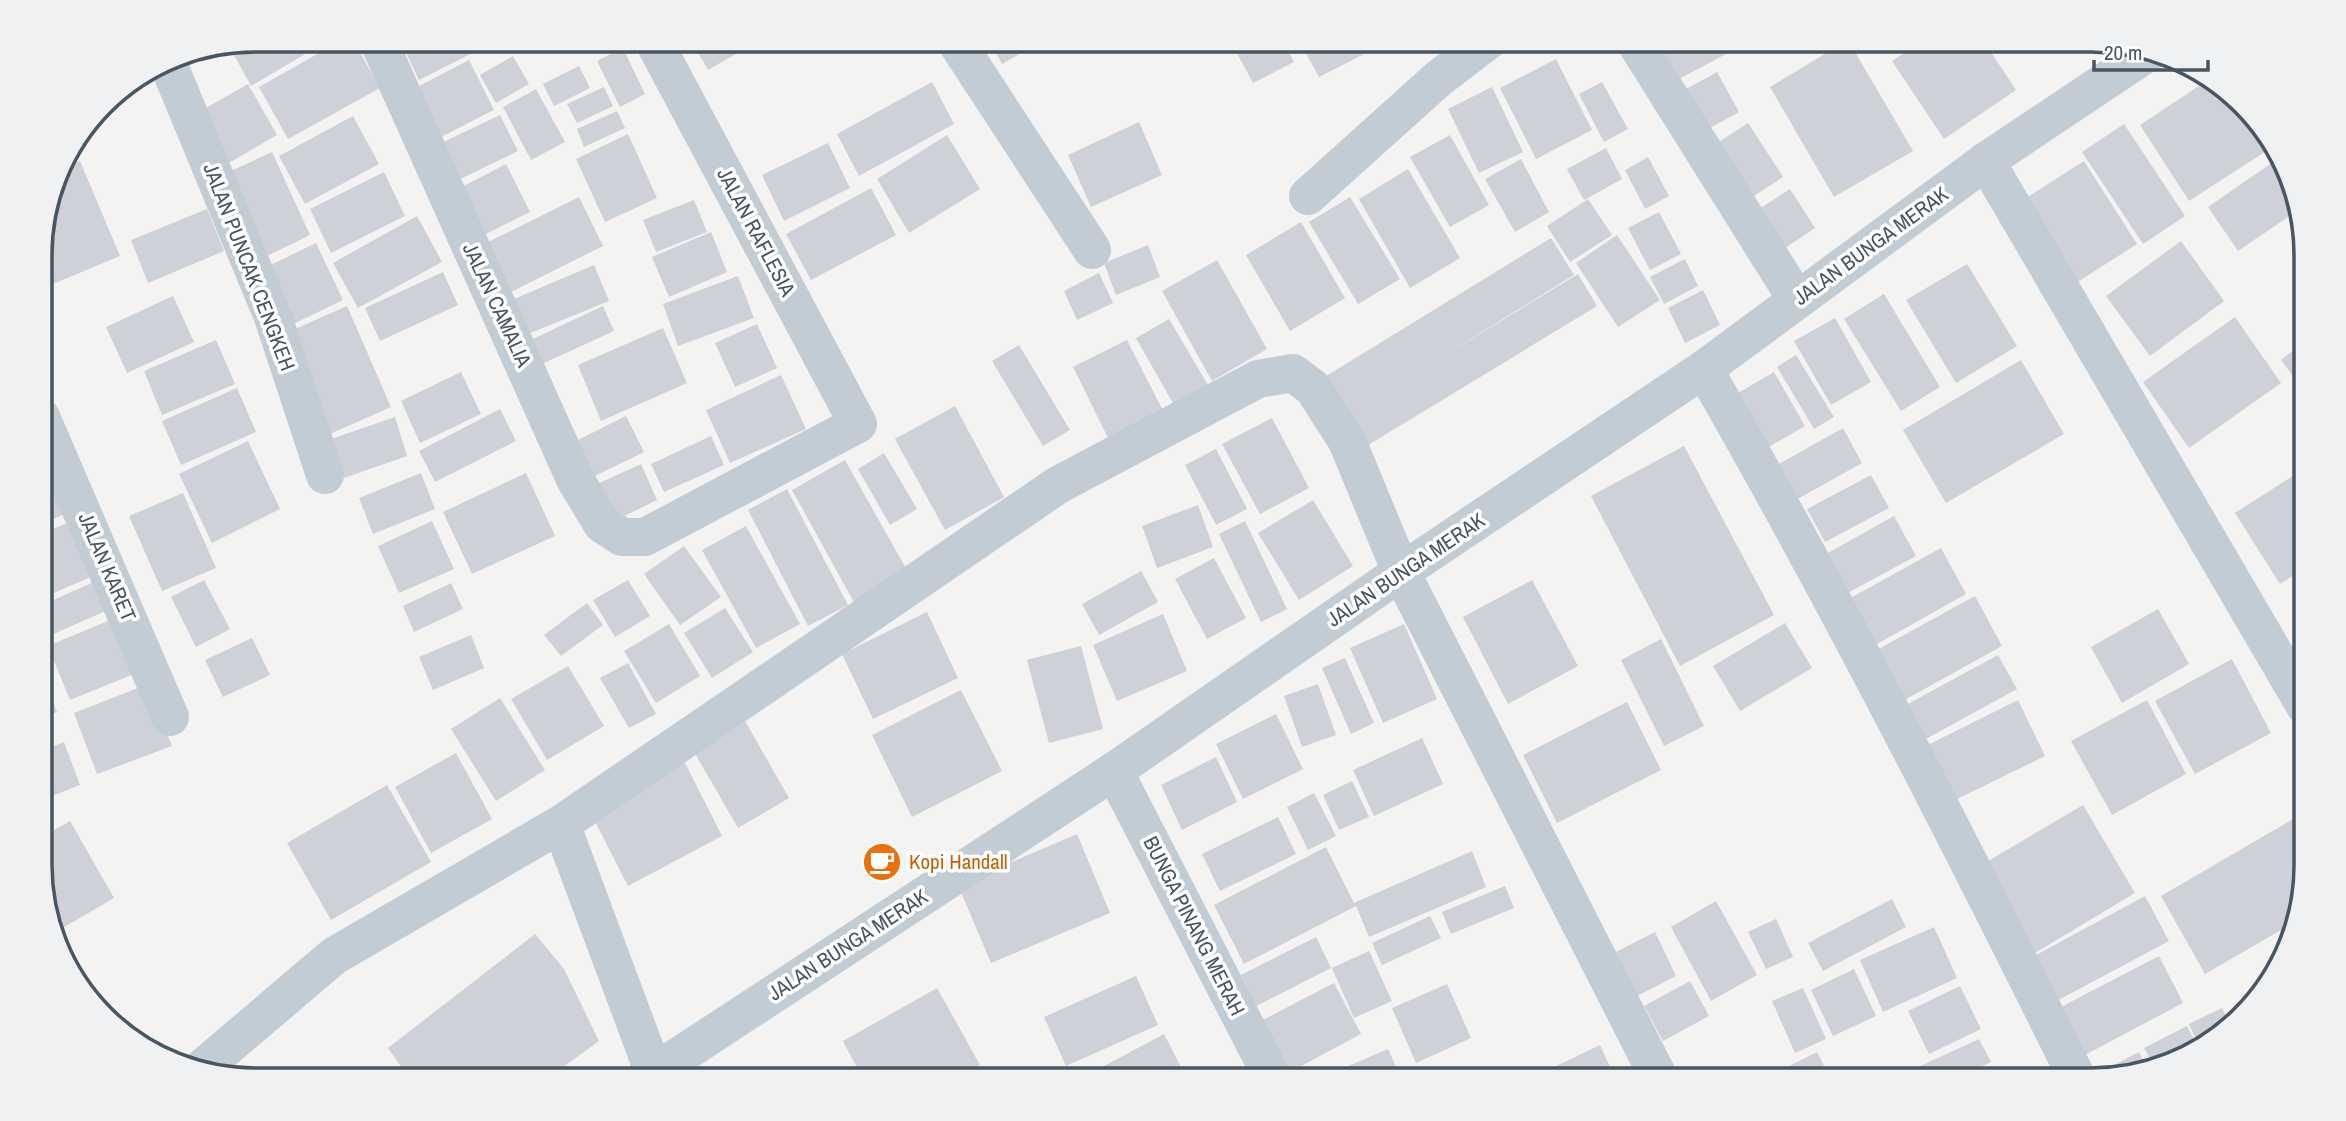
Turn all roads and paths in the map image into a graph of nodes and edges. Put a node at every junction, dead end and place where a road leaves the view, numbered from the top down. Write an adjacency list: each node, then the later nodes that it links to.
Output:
1 (1473, 52): 9 (street)
2 (1642, 52): 11 (street)
3 (384, 53): 13 (street, JALAN CAMALIA)
4 (660, 53): 13 (street, JALAN RAFLESIA)
5 (963, 53): 10 (street)
6 (2140, 58): 8 (street, JALAN BUNGA MERAK)
7 (171, 71): 15 (street, JALAN PUNCAK CENGKEH)
8 (1986, 162): 11 (street, JALAN BUNGA MERAK); 17 (street)
9 (1308, 196)
10 (1092, 250)
11 (1797, 300): 12 (street, JALAN BUNGA MERAK)
12 (1704, 369): 16 (street, JALAN BUNGA MERAK); 26 (street)
13 (858, 424)
14 (53, 444): 18 (street, JALAN KARET)
15 (325, 475)
16 (1401, 572): 19 (street, JALAN BUNGA MERAK); 20 (street); 25 (street)
17 (2294, 687)
18 (170, 717)
19 (1114, 771): 23 (street, JALAN BUNGA MERAK); 24 (street, BUNGA PINANG MERAH)
20 (561, 824): 21 (street); 22 (street)
21 (208, 1063)
22 (646, 1068)
23 (665, 1068)
24 (1268, 1068)
25 (1654, 1068)
26 (2072, 1068)

